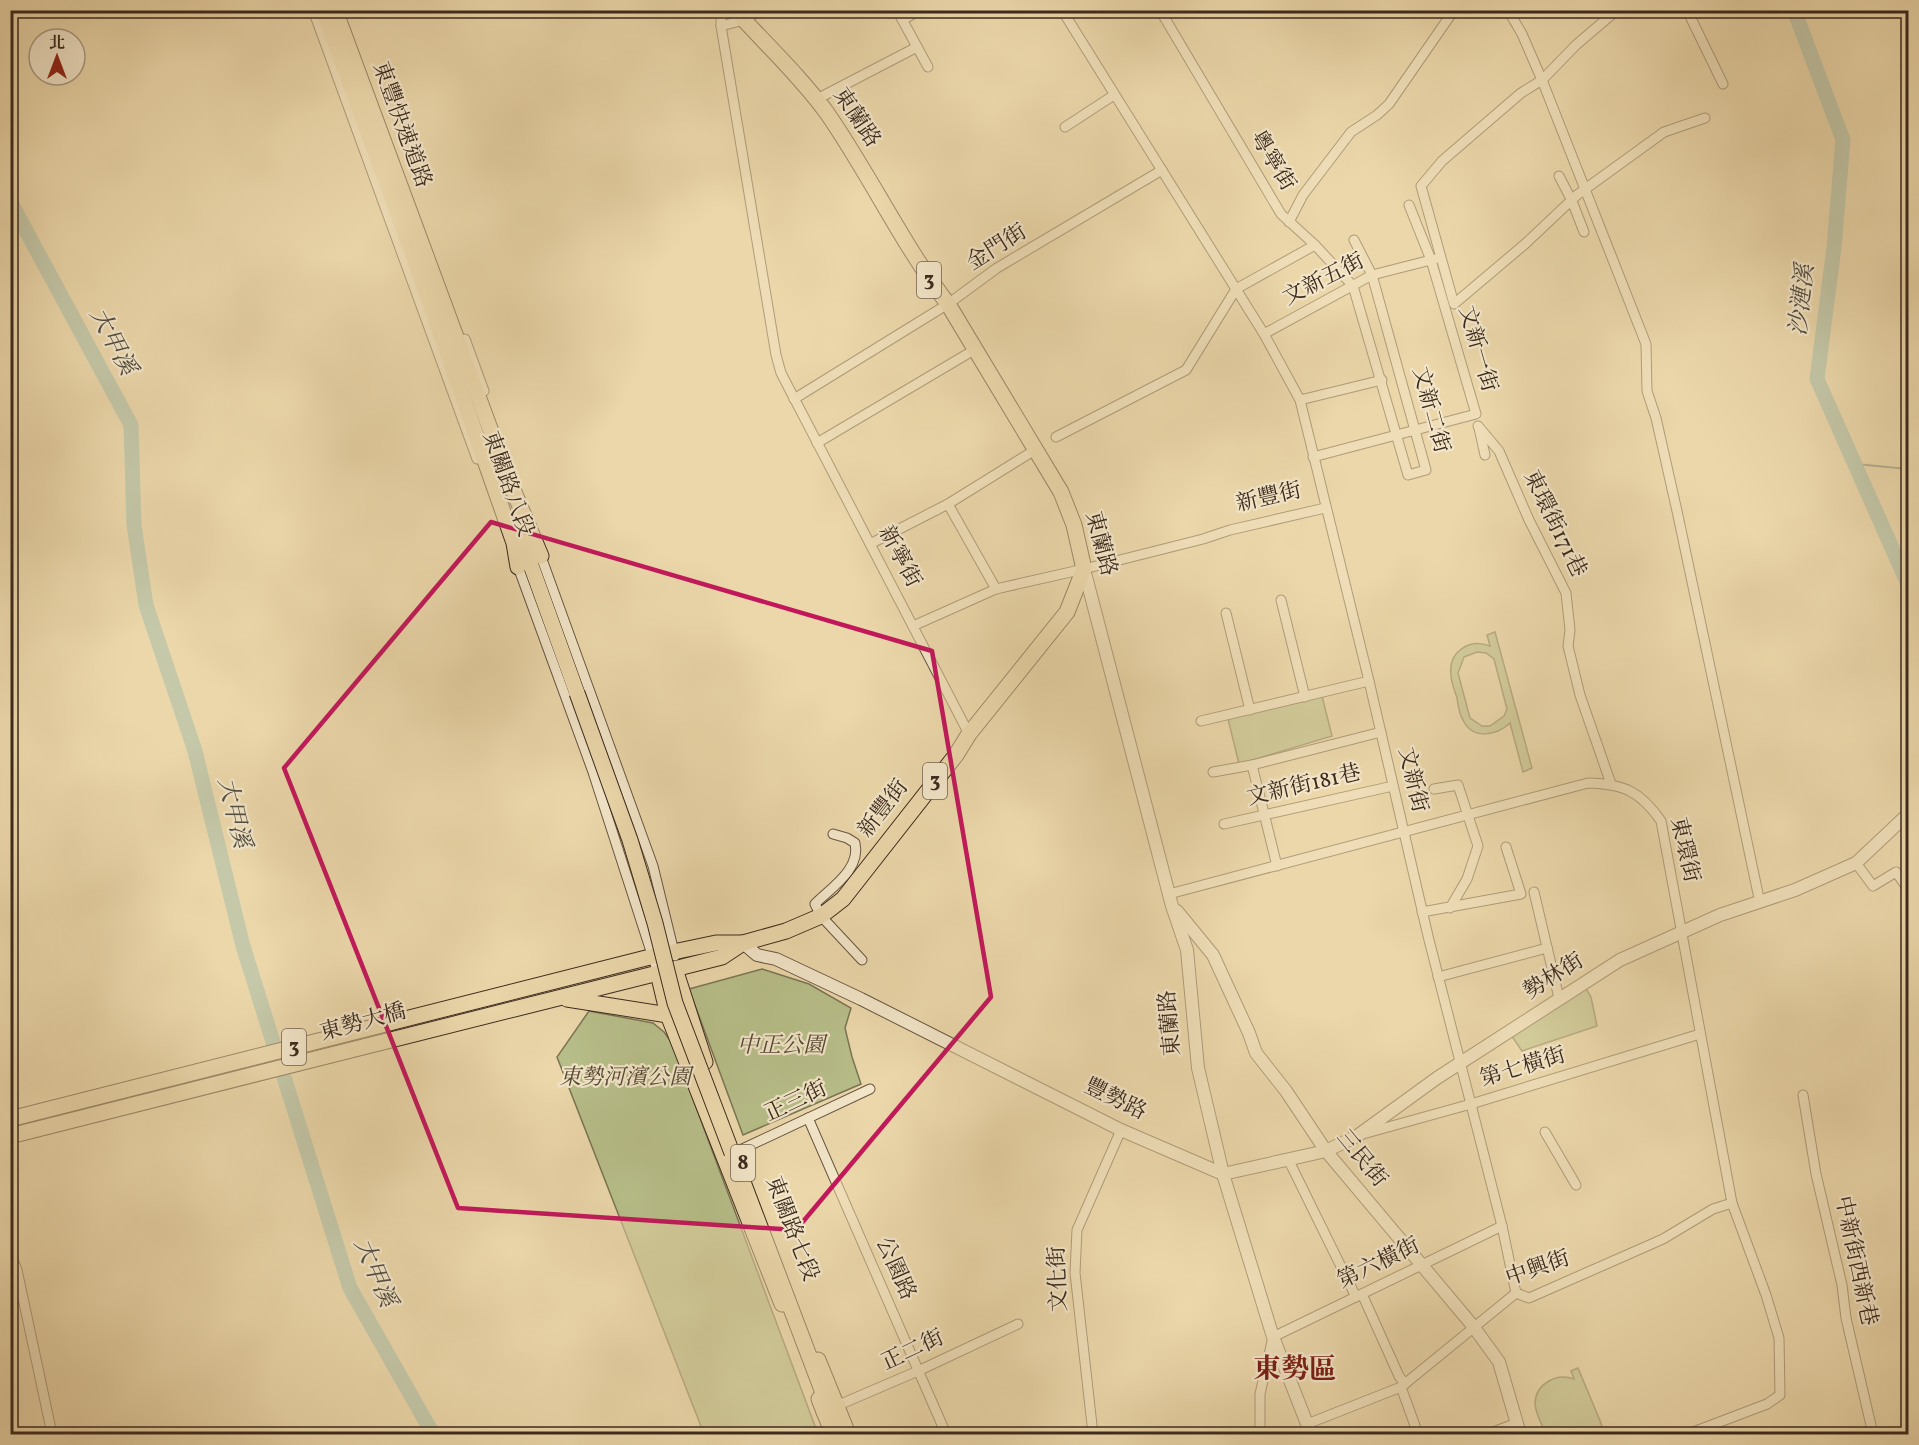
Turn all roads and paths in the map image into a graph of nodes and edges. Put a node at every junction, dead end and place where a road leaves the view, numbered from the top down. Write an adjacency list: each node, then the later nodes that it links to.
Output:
1 (313, 10): 59 (street, 東關路八段)
2 (323, 10): 35 (main road, 東豐快速道路)
3 (335, 10): 35 (main road, 東豐快速道路)
4 (343, 10): 58 (street, 東關路八段)
5 (721, 10): 17 (street)
6 (760, 10): 15 (street)
7 (897, 10): 16 (street)
8 (919, 10): 16 (street)
9 (1062, 10): 22 (street)
10 (1160, 10): 31 (street, 粵寧街)
11 (1454, 10): 31 (street)
12 (1508, 10): 20 (street)
13 (1617, 10): 20 (street)
14 (1687, 10): 21 (street)
15 (742, 15): 17 (street); 23 (main road, 東蘭路 / 3)
16 (903, 20): 18 (street)
17 (721, 26): 44 (street)
18 (917, 47): 19 (street); 23 (street)
19 (928, 67)
20 (1542, 80): 28 (street); 36 (street)
21 (1723, 84)
22 (1114, 95): 25 (street); 26 (street)
23 (817, 99): 40 (main road, 東蘭路 / 3)
24 (1706, 118): 28 (street)
25 (1065, 127)
26 (1162, 170): 39 (street); 40 (street, 金門街)
27 (1559, 176): 29 (street)
28 (1585, 189): 29 (street); 88 (street)
29 (1572, 201): 32 (street); 36 (street)
30 (1409, 204): 36 (street, 文新一街)
31 (1289, 222): 34 (street, 粵寧街)
32 (1584, 232)
33 (1353, 240): 37 (street, 文新二街)
34 (1315, 244): 38 (street, 文新二街); 39 (street)
35 (418, 254): 58 (main road); 59 (main road); 118 (main road, bridge)
36 (1436, 259): 37 (street, 文新五街); 46 (street, 文新一街)
37 (1372, 275): 38 (street, 文新五街); 48 (street, 文新二街)
38 (1353, 286): 41 (street, 文新五街); 43 (street, 文新二街)
39 (1236, 289): 41 (street, 文新街); 50 (street)
40 (948, 304): 42 (main road, 東蘭路 / 3); 44 (street, 金門街)
41 (1264, 334): 45 (street, 文新街)
42 (974, 350): 51 (street); 52 (main road, 東蘭路 / 3)
43 (1382, 380): 45 (street); 49 (street, 文新二街)
44 (794, 399): 51 (street, 新寧街)
45 (1300, 400): 54 (street, 文新街)
46 (1476, 414): 47 (street); 48 (street, 文新一街)
47 (1478, 426): 53 (street); 73 (street, 東環街171巷)
48 (1416, 430): 49 (street, 文新一街); 49 (street, 文新二街)
49 (1396, 435): 54 (street, 文新一街)
50 (1056, 437)
51 (817, 443): 57 (street, 新寧街)
52 (1035, 450): 55 (street); 60 (main road, 東蘭路 / 3)
53 (1485, 455)
54 (1313, 457): 56 (street, 文新街)
55 (948, 504): 57 (street); 61 (street)
56 (1325, 508): 60 (street, 新豐街); 65 (street, 文新街)
57 (870, 544): 64 (street, 新寧街)
58 (541, 556): 95 (street, 東關路八段)
59 (518, 567): 96 (street, 東關路八段)
60 (1084, 569): 61 (street, 新豐街); 70 (main road, 新豐街 / 3); 87 (street, 東蘭路)
61 (996, 589): 64 (street, 新豐街)
62 (1281, 600): 66 (street)
63 (1226, 614): 67 (street)
64 (913, 626): 70 (street, 新寧街)
65 (1370, 681): 66 (street); 69 (street, 文新街)
66 (1305, 697): 67 (street)
67 (1250, 710): 68 (street)
68 (1201, 721)
69 (1381, 732): 71 (street); 74 (street, 文新街)
70 (969, 734): 91 (main road, 新豐街 / 3)
71 (1251, 765): 72 (street); 78 (street)
72 (1213, 772)
73 (1611, 784): 77 (street, 東環街); 92 (street, 東環街)
74 (1393, 786): 78 (street, 文新街181巷); 80 (street, 文新街)
75 (1434, 789): 77 (street)
76 (1908, 814): 83 (street, 勢林街)
77 (1469, 815): 80 (street, 東環街); 89 (street)
78 (1264, 816): 79 (street, 文新街181巷); 84 (street)
79 (1224, 824)
80 (1404, 832): 84 (street, 東環街); 90 (street, 文新街)
81 (833, 834): 91 (street)
82 (1506, 847): 89 (street)
83 (1856, 863): 85 (street); 88 (street, 勢林街)
84 (1277, 866): 87 (street, 東環街)
85 (1908, 889)
86 (1534, 892): 94 (street)
87 (1171, 900): 117 (street, 三民街); 120 (street, 東蘭路)
88 (1760, 903): 92 (street, 勢林街)
89 (1450, 908): 90 (street)
90 (1422, 912): 100 (street, 文新街)
91 (821, 916): 93 (main road, 新豐街 / 3); 97 (street)
92 (1682, 931): 102 (street, 勢林街); 104 (street, 東環街)
93 (743, 943): 95 (main road, 3); 98 (main road, 3); 113 (street, 豐勢路)
94 (1547, 948): 100 (street); 102 (street)
95 (675, 952): 96 (main road, 3); 98 (street, 東關路八段)
96 (654, 957): 99 (street, 東關路八段); 112 (main road, 東勢大橋 / 3)
97 (862, 960)
98 (675, 969): 99 (main road, 3); 106 (main road, 東關路七段 / 8)
99 (658, 973): 101 (main road, 東勢大橋 / 3); 103 (main road, 東關路七段 / 8)
100 (1438, 977): 105 (street, 文新街)
101 (561, 998): 103 (main road); 115 (main road, 東勢大橋 / 3)
102 (1559, 998): 105 (street, 勢林街)
103 (668, 1015): 107 (main road, 東關路七段 / 8)
104 (1700, 1034): 110 (street, 第七橫街); 122 (street, 東環街)
105 (1461, 1063): 110 (street, 文新街); 116 (street, 勢林街)
106 (705, 1064): 107 (main road); 118 (main road, 東關路七段 / 8)
107 (690, 1070): 133 (main road, 東關路七段 / 8)
108 (870, 1089): 111 (street, 正三街)
109 (1803, 1095): 146 (street, 中新街西新巷)
110 (1471, 1104): 116 (street, 第七橫街); 123 (street, 文新街)
111 (808, 1118): 118 (street, 正三街); 131 (street, 公園路)
112 (10, 1119)
113 (1121, 1130): 120 (street, 豐勢路); 141 (street, 文化街)
114 (1545, 1132): 121 (street)
115 (10, 1136)
116 (1357, 1136): 117 (street, 勢林街)
117 (1326, 1151): 119 (street, 勢林街); 125 (street, 三民街)
118 (735, 1152): 133 (main road); 133 (main road, 東關路七段 / 8)
119 (1290, 1161): 120 (street, 勢林街); 127 (street)
120 (1223, 1174): 130 (street)
121 (1576, 1185)
122 (1732, 1203): 126 (street, 中興街); 136 (street, 東環街)
123 (1502, 1226): 125 (street, 第六橫街); 126 (street, 文新街)
124 (10, 1252): 137 (street)
125 (1421, 1266): 127 (street, 第六橫街); 129 (street, 三民街)
126 (1516, 1293): 129 (street, 中興街)
127 (1359, 1296): 130 (street, 第六橫街); 132 (street)
128 (1018, 1324): 131 (street, 正二街)
129 (1473, 1326): 132 (street, 中興街); 135 (street, 三民街)
130 (1273, 1337): 134 (street); 142 (street)
131 (918, 1371): 133 (street, 正二街); 140 (street, 公園路)
132 (1403, 1386): 134 (street, 中興街); 143 (street)
133 (831, 1409): 138 (main road, 東關路七段 / 8); 139 (main road, 東關路七段 / 8)
134 (1309, 1429)
135 (1518, 1429): 144 (street)
136 (1706, 1431): 145 (street)
137 (52, 1434)
138 (833, 1434)
139 (849, 1434)
140 (946, 1434)
141 (1093, 1434)
142 (1260, 1434)
143 (1418, 1434)
144 (1488, 1434)
145 (1688, 1434)
146 (1873, 1434)

